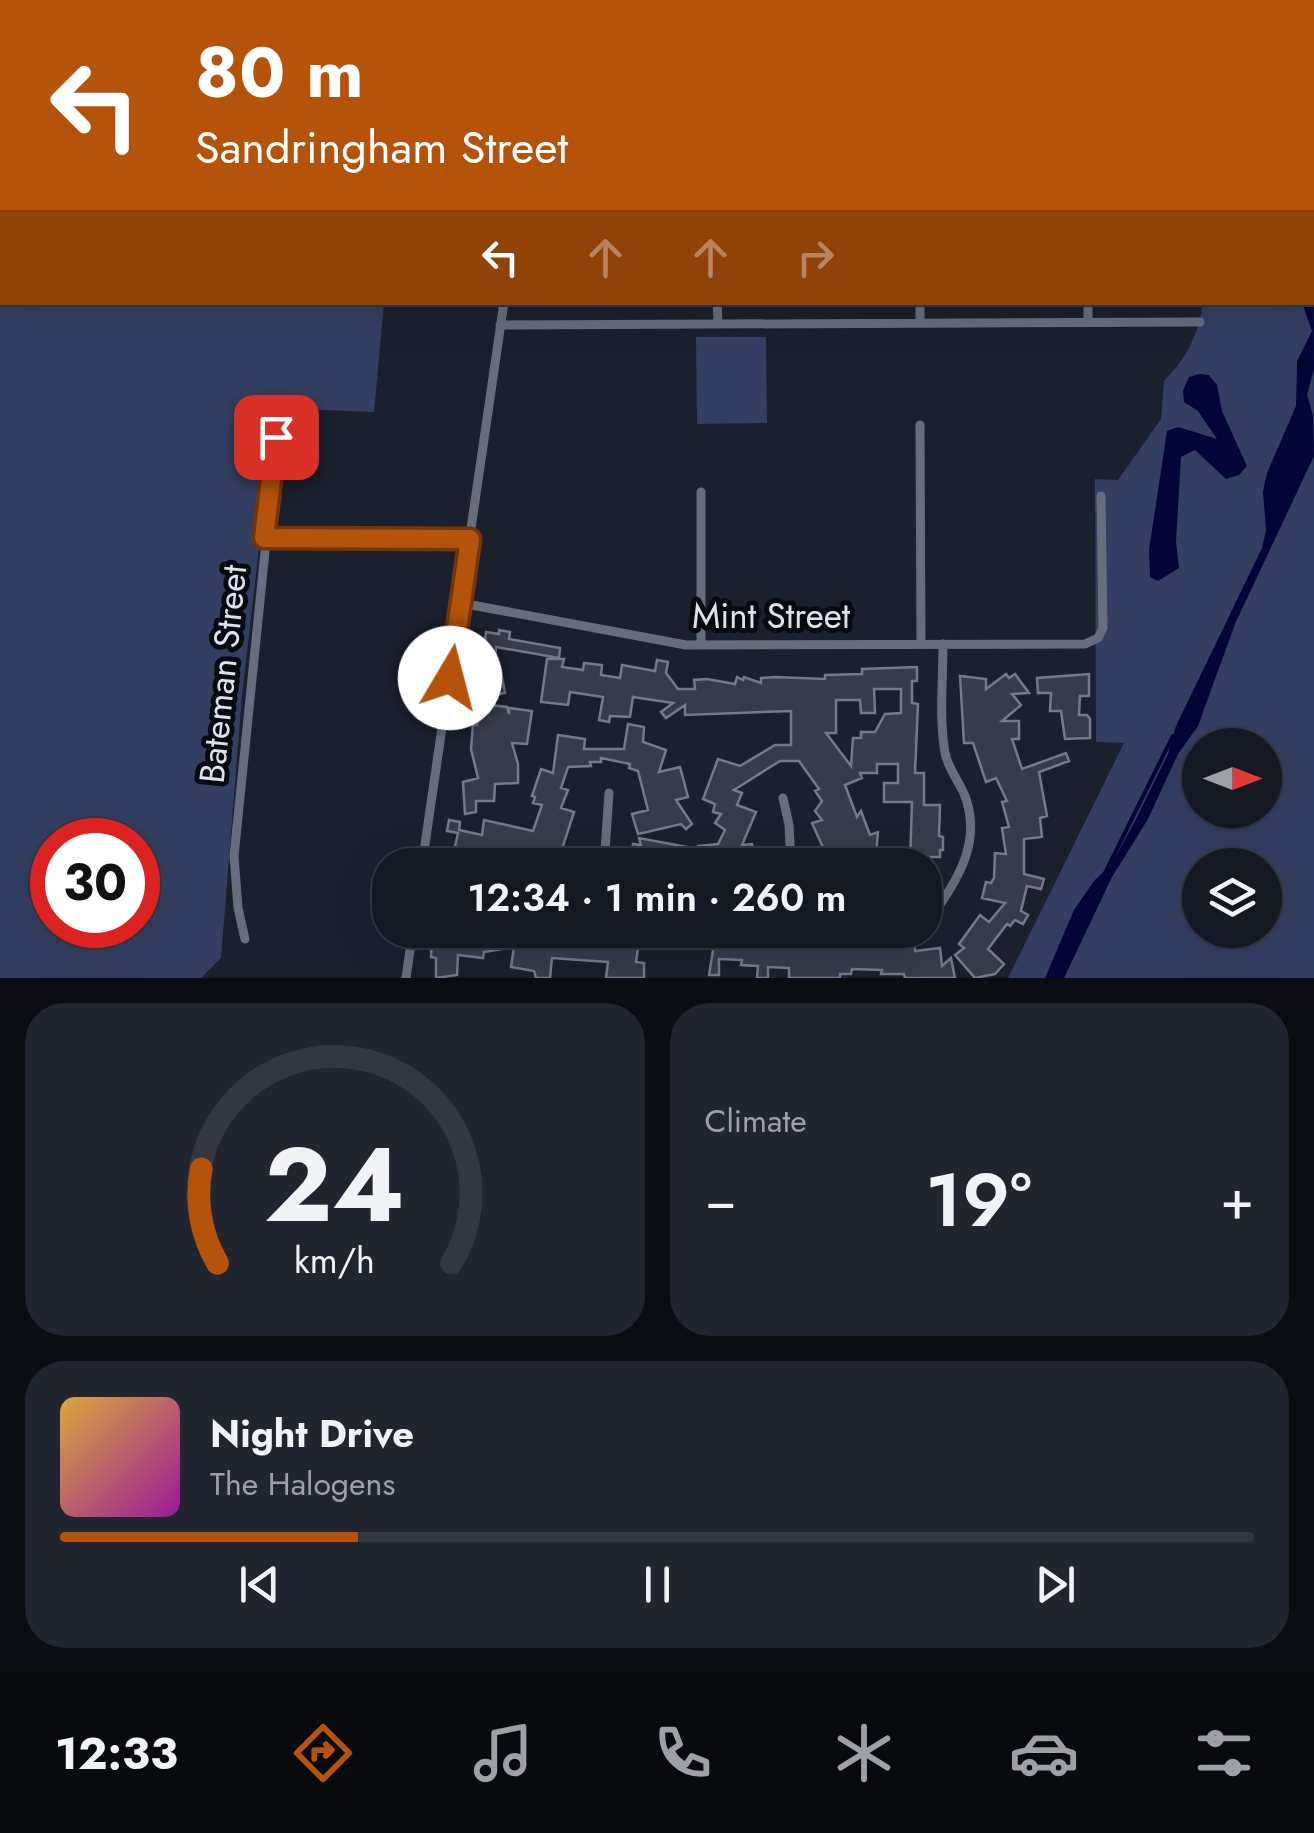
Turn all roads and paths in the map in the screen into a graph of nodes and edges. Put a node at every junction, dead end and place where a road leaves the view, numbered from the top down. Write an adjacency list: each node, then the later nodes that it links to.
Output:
1 (503, 305): 9 (street)
2 (717, 305): 8 (street)
3 (920, 305): 5 (street)
4 (1088, 305): 6 (street)
5 (920, 321): 6 (street); 8 (street)
6 (1088, 322): 7 (street)
7 (1200, 322)
8 (718, 323): 9 (street)
9 (500, 325): 15 (street)
10 (280, 414): 14 (street, Bateman Street)
11 (920, 425): 17 (street)
12 (701, 492): 19 (street)
13 (1101, 496): 18 (street, Mint Street)
14 (264, 538): 15 (street); 26 (street, Bateman Street)
15 (470, 539): 16 (street)
16 (461, 603): 19 (street, Mint Street); 22 (street)
17 (921, 644): 18 (street, Mint Street); 19 (street, Mint Street)
18 (943, 644): 25 (street)
19 (702, 645)
20 (609, 793): 23 (street)
21 (783, 798): 24 (street)
22 (425, 848)
23 (605, 848)
24 (790, 848)
25 (942, 902)
26 (245, 939)
27 (410, 948): 28 (street)
28 (406, 978)

